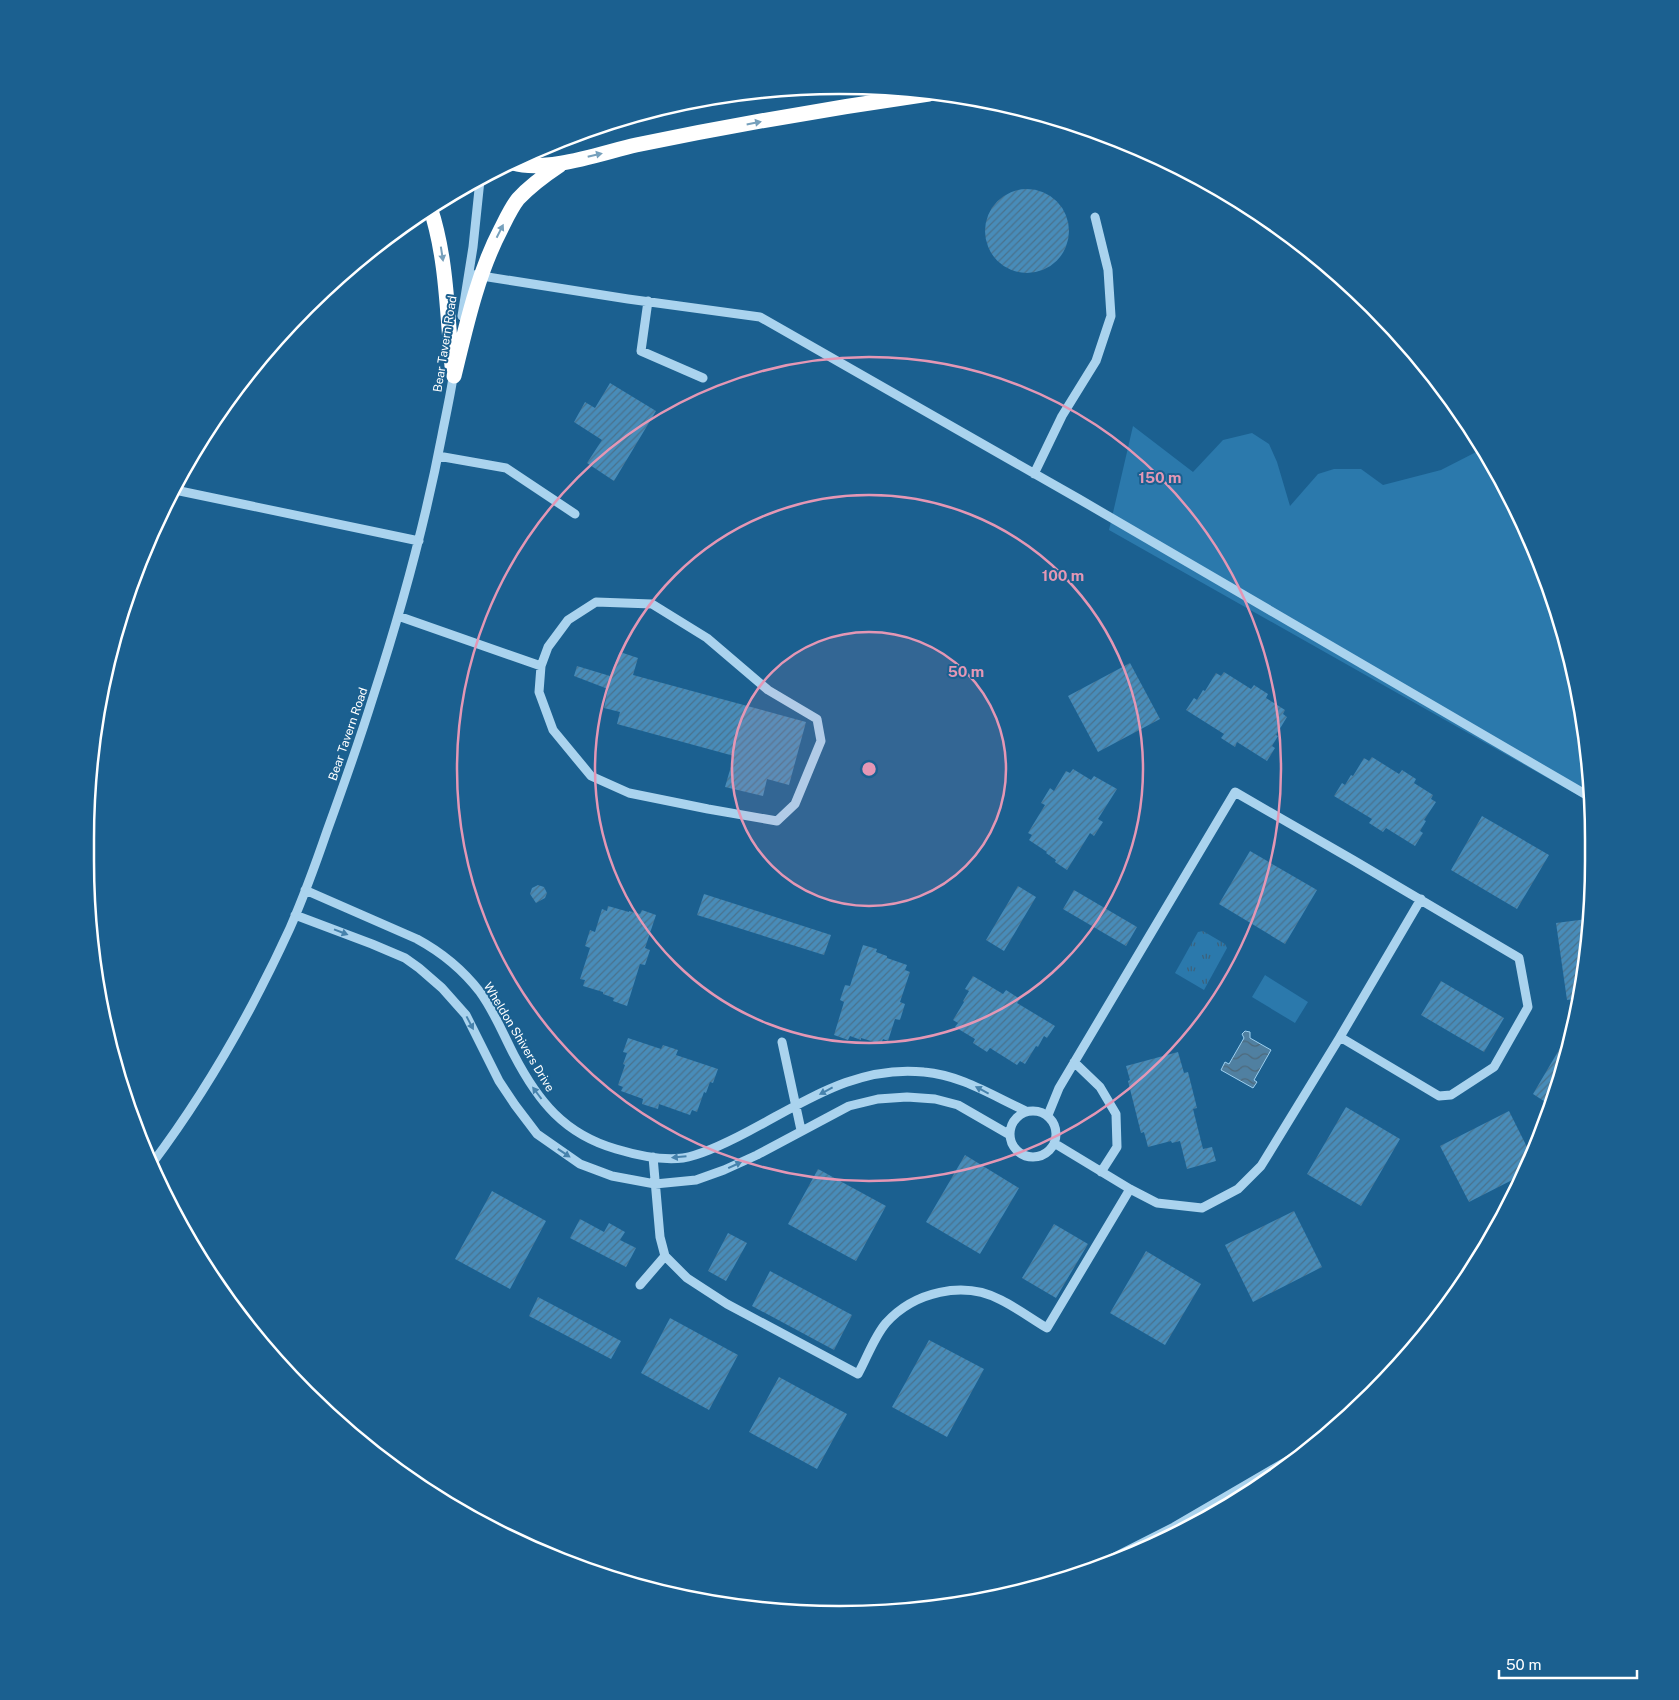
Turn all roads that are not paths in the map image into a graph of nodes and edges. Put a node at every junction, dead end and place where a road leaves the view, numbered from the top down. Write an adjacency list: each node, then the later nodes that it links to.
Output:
1 (910, 97): 2 (highway, one-way to 1)
2 (565, 162): 3 (highway); 7 (highway, one-way to 2)
3 (524, 165)
4 (480, 187): 7 (street)
5 (432, 215): 9 (highway, one-way to 9)
6 (1095, 217): 12 (street)
7 (475, 275): 8 (street); 9 (highway)
8 (648, 302): 10 (street); 12 (street)
9 (454, 376): 11 (street, Bear Tavern Road)
10 (703, 378)
11 (438, 456): 14 (street); 15 (street, Bear Tavern Road)
12 (1034, 474): 18 (street)
13 (181, 491): 15 (street)
14 (575, 514)
15 (419, 541): 16 (street, Bear Tavern Road)
16 (398, 616): 17 (street); 19 (street, Bear Tavern Road)
17 (541, 666): 17 (street)
18 (1584, 794)
19 (305, 890): 21 (street, Bear Tavern Road); 32 (street, Wheldon Shivers Drive, one-way to 19)
20 (1421, 899): 22 (street); 22 (street); 24 (street)
21 (295, 916): 31 (street, Bear Tavern Road); 34 (street, one-way to 34)
22 (1340, 1037): 35 (street)
23 (782, 1042): 25 (street)
24 (1074, 1062): 27 (street); 33 (street)
25 (796, 1107): 26 (street, Wheldon Shivers Drive, one-way to 25); 28 (street); 32 (street, Wheldon Shivers Drive, one-way to 32)
26 (1026, 1111): 27 (street); 29 (street)
27 (1048, 1115): 30 (street)
28 (801, 1130): 29 (street); 34 (street, one-way to 28)
29 (1010, 1135): 30 (street)
30 (1054, 1143): 33 (street)
31 (156, 1157)
32 (653, 1157): 34 (street)
33 (1101, 1172): 35 (street)
34 (655, 1184): 36 (street)
35 (1130, 1189): 36 (street)
36 (665, 1256): 37 (street)
37 (640, 1285)
38 (1259, 1478): 39 (street)
39 (1188, 1519)

